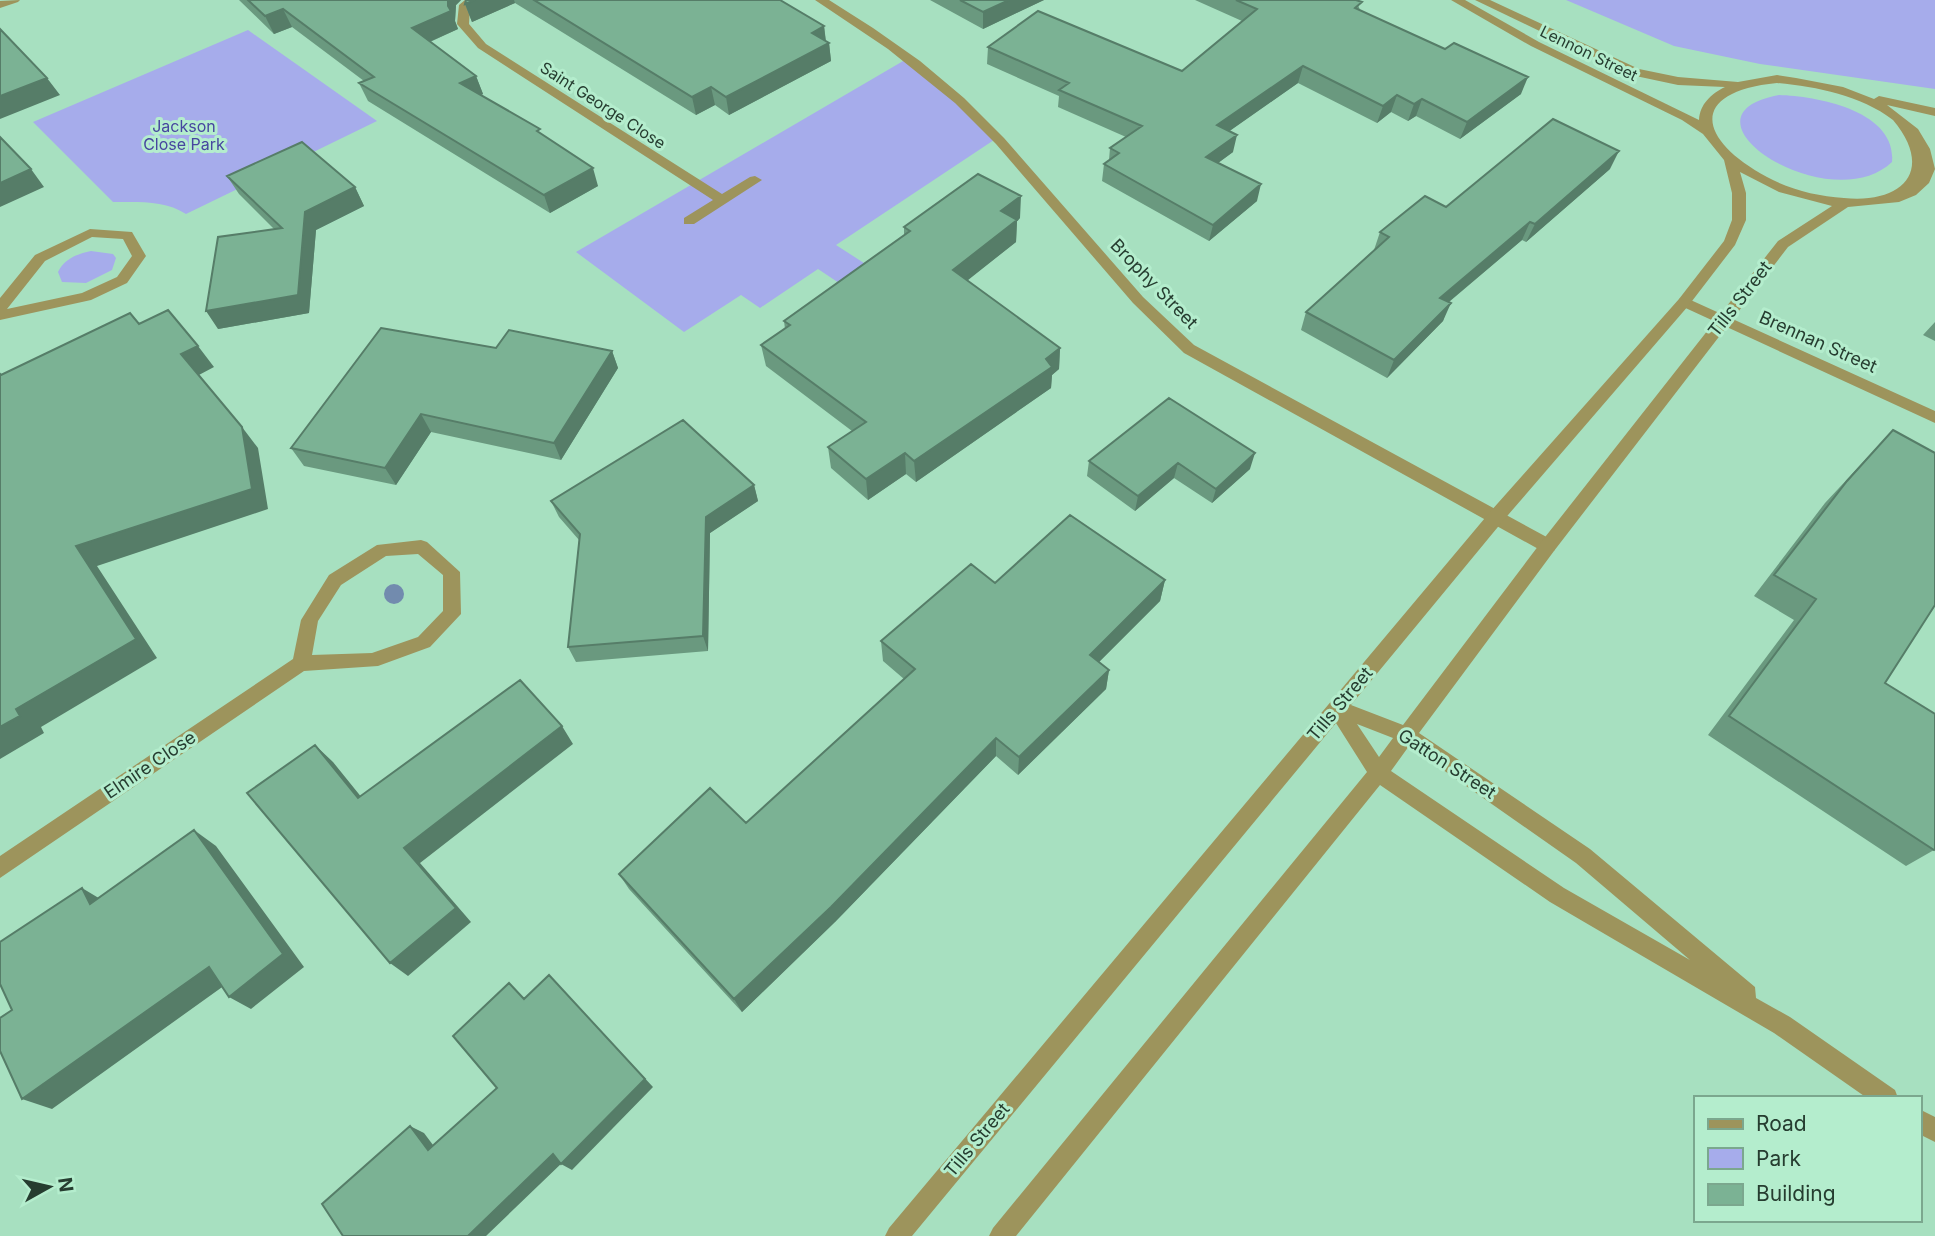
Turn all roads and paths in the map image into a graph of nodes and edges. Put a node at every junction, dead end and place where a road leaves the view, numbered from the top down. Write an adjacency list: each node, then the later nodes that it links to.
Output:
1 (14, 0): 6 (street)
2 (472, 0): 14 (street, Saint George Close)
3 (821, 0): 22 (street, Brophy Street)
4 (1457, 0): 10 (street, Lennon Street)
5 (1481, 0): 7 (street, Lennon Street)
6 (0, 5)
7 (1737, 84): 8 (street, Lennon Street); 10 (street)
8 (1848, 93): 9 (street); 11 (street)
9 (1935, 112)
10 (1709, 132): 12 (street)
11 (1932, 156): 15 (street)
12 (1730, 159): 15 (street); 17 (street, Tills Street)
13 (755, 180): 14 (street)
14 (722, 200): 16 (street)
15 (1845, 203): 20 (street, Tills Street)
16 (689, 221)
17 (1685, 302): 20 (street, Brennan Street); 22 (street, Tills Street)
18 (0, 307): 19 (street)
19 (0, 315)
20 (1723, 320): 21 (street, Brennan Street); 23 (street, Tills Street)
21 (1935, 416)
22 (1496, 517): 23 (street, Brophy Street); 25 (street, Tills Street)
23 (1548, 546): 26 (street, Tills Street)
24 (301, 663): 24 (street); 28 (street, Elmire Close)
25 (1337, 708): 26 (street, Gatton Street); 27 (street, Gatton Street); 31 (street, Tills Street)
26 (1406, 734): 27 (street, Tills Street); 29 (street, Gatton Street)
27 (1378, 773): 29 (street, Gatton Street); 32 (street, Tills Street)
28 (0, 868)
29 (1782, 1025): 30 (street, Gatton Street)
30 (1884, 1096)
31 (897, 1236)
32 (1001, 1236)

